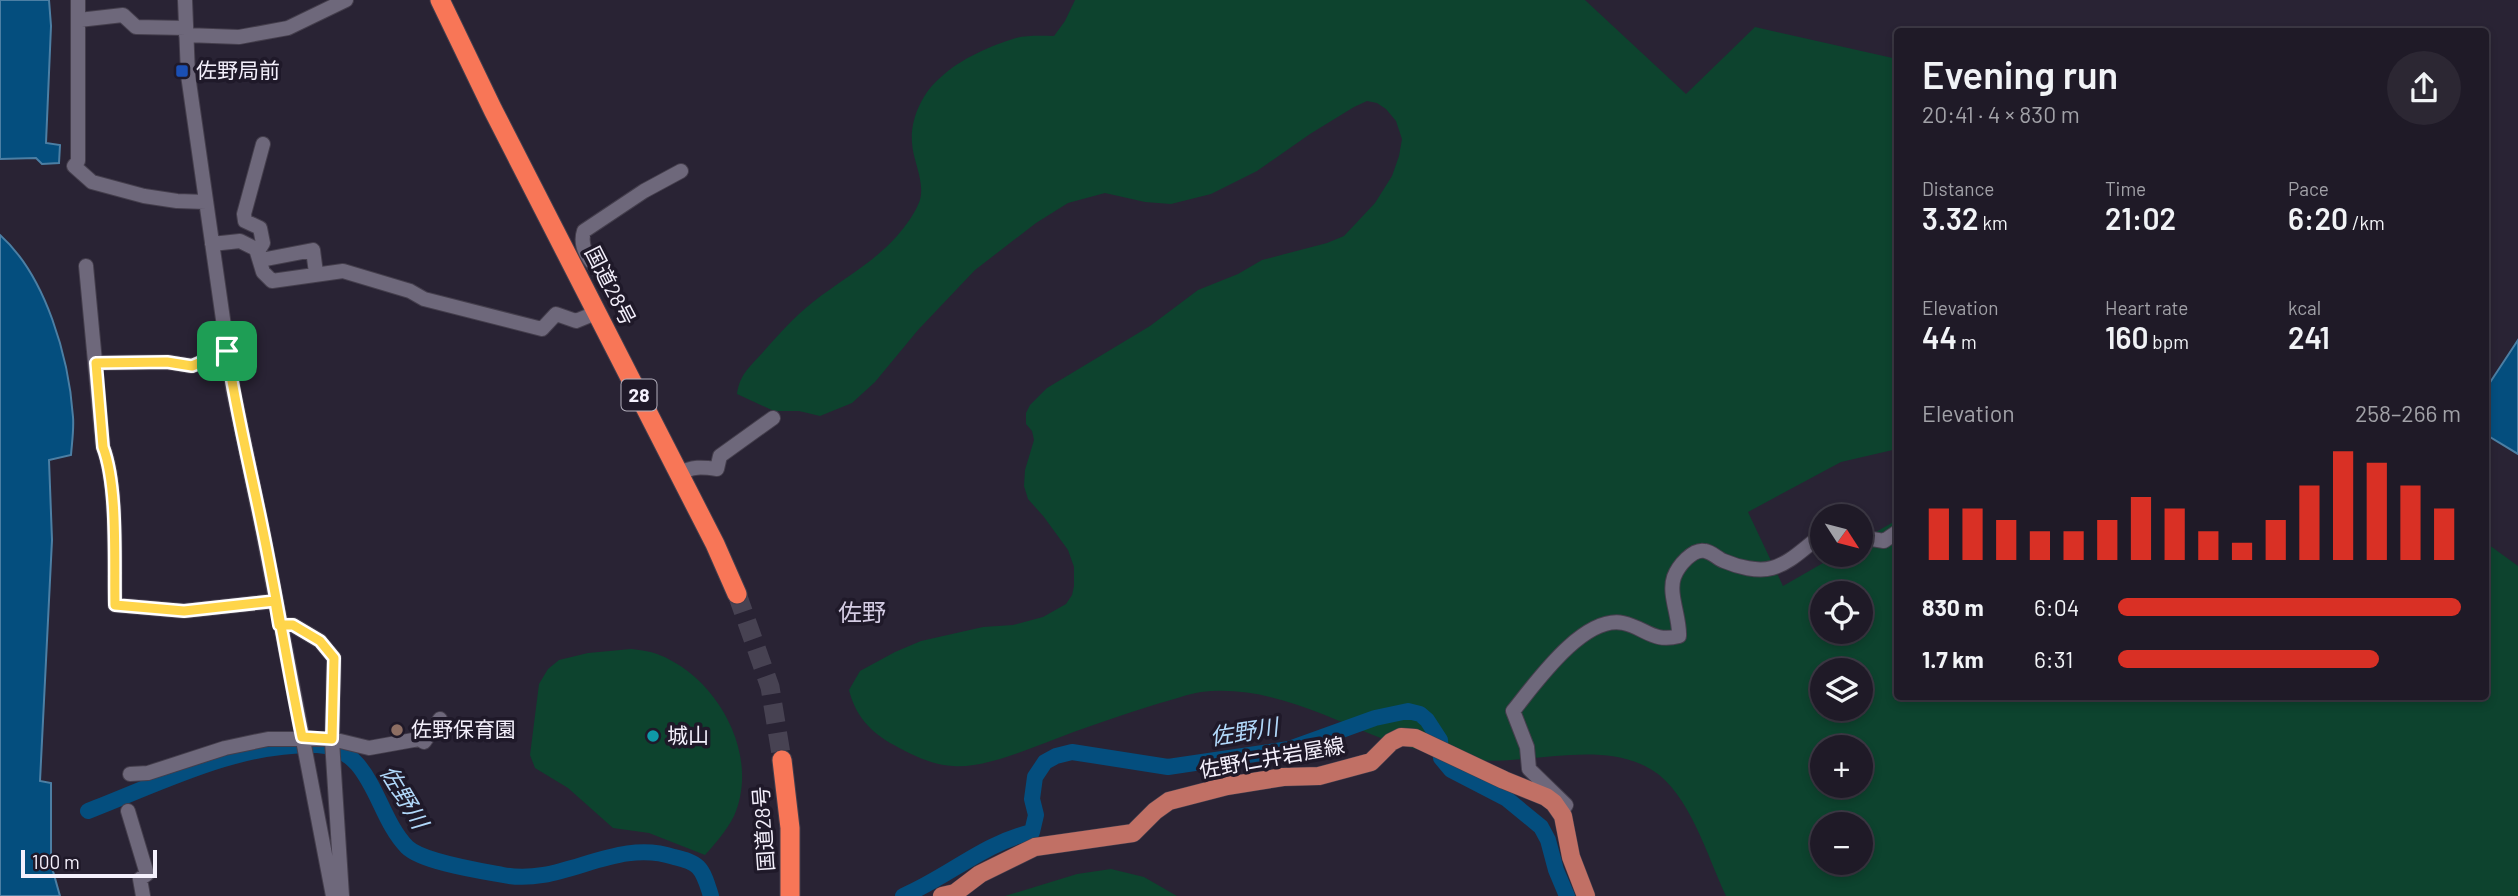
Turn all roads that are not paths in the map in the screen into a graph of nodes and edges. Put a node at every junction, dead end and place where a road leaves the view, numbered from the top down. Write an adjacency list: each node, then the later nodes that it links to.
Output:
1 (78, 0): 5 (street)
2 (185, 0): 6 (street)
3 (346, 0): 6 (street)
4 (440, 0): 15 (highway, 国道28号 / 28)
5 (79, 20): 6 (street); 9 (street)
6 (186, 32): 9 (street)
7 (263, 144): 11 (street)
8 (681, 172): 14 (street)
9 (206, 202): 10 (street)
10 (212, 244): 11 (street); 16 (street)
11 (259, 255): 13 (street); 13 (street)
12 (86, 266): 17 (street)
13 (316, 274): 15 (street)
14 (611, 285)
15 (597, 312): 19 (highway, 国道28号 / 28)
16 (227, 351): 17 (street); 24 (street)
17 (96, 363): 24 (street)
18 (773, 418): 19 (street)
19 (679, 474): 23 (highway, 国道28号 / 28)
20 (1894, 533): 21 (street)
21 (1873, 539)
22 (1810, 544): 32 (street)
23 (737, 594)
24 (275, 601): 25 (street)
25 (279, 625): 27 (street); 28 (street)
26 (440, 719): 28 (street)
27 (302, 739): 28 (street); 30 (street); 34 (street)
28 (332, 740): 35 (street)
29 (782, 760): 36 (highway, 国道28号)
30 (130, 774)
31 (128, 811): 33 (street)
32 (1561, 811): 37 (main road, 佐野仁井岩屋線); 38 (main road)
33 (143, 896)
34 (333, 896)
35 (342, 896)
36 (790, 896)
37 (942, 896)
38 (1586, 896)

